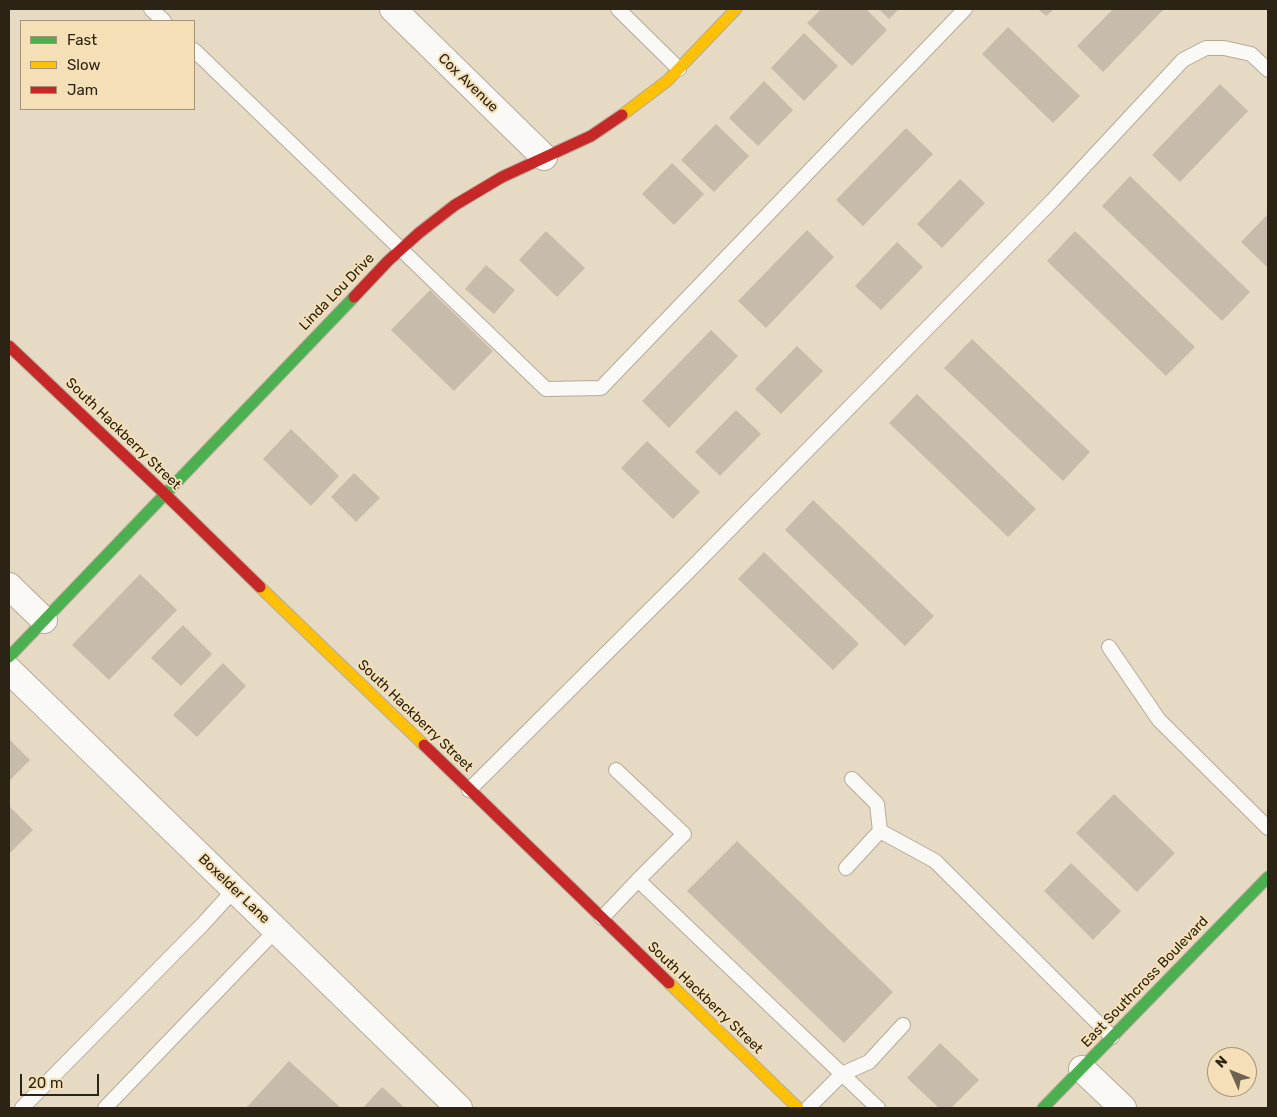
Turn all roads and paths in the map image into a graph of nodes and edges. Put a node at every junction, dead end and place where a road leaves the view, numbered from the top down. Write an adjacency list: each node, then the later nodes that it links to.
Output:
1 (150, 9): 6 (lane)
2 (393, 9): 10 (street, Cox Avenue)
3 (618, 9): 8 (lane)
4 (736, 9): 8 (main road, Linda Lou Drive)
5 (965, 9): 11 (lane)
6 (163, 20)
7 (195, 51): 11 (lane)
8 (679, 69): 10 (main road, Linda Lou Drive)
9 (1268, 70): 21 (lane)
10 (544, 157): 11 (main road, Linda Lou Drive)
11 (401, 249): 13 (main road, Linda Lou Drive)
12 (9, 346): 13 (main road, South Hackberry Street)
13 (164, 494): 15 (main road, Linda Lou Drive); 21 (main road, South Hackberry Street)
14 (9, 586): 15 (street)
15 (44, 620): 17 (main road, Linda Lou Drive)
16 (1109, 647): 22 (lane)
17 (9, 657)
18 (9, 670): 27 (street, Boxelder Lane)
19 (616, 770): 26 (lane)
20 (852, 779): 23 (lane)
21 (469, 790): 28 (main road, South Hackberry Street)
22 (1268, 828)
23 (880, 831): 24 (lane); 31 (lane)
24 (846, 868)
25 (1268, 876): 31 (main road, East Southcross Boulevard)
26 (638, 880): 28 (lane); 33 (lane)
27 (234, 890): 29 (street, Boxelder Lane); 34 (lane)
28 (602, 918): 37 (main road, South Hackberry Street)
29 (276, 930): 35 (lane); 36 (street, Boxelder Lane)
30 (903, 1025): 33 (lane)
31 (1112, 1037): 32 (main road, East Southcross Boulevard)
32 (1082, 1069): 40 (main road, East Southcross Boulevard); 41 (street)
33 (842, 1074): 38 (lane); 39 (lane)
34 (22, 1108)
35 (105, 1108)
36 (458, 1108)
37 (798, 1108)
38 (808, 1108)
39 (878, 1108)
40 (1043, 1108)
41 (1123, 1108)

